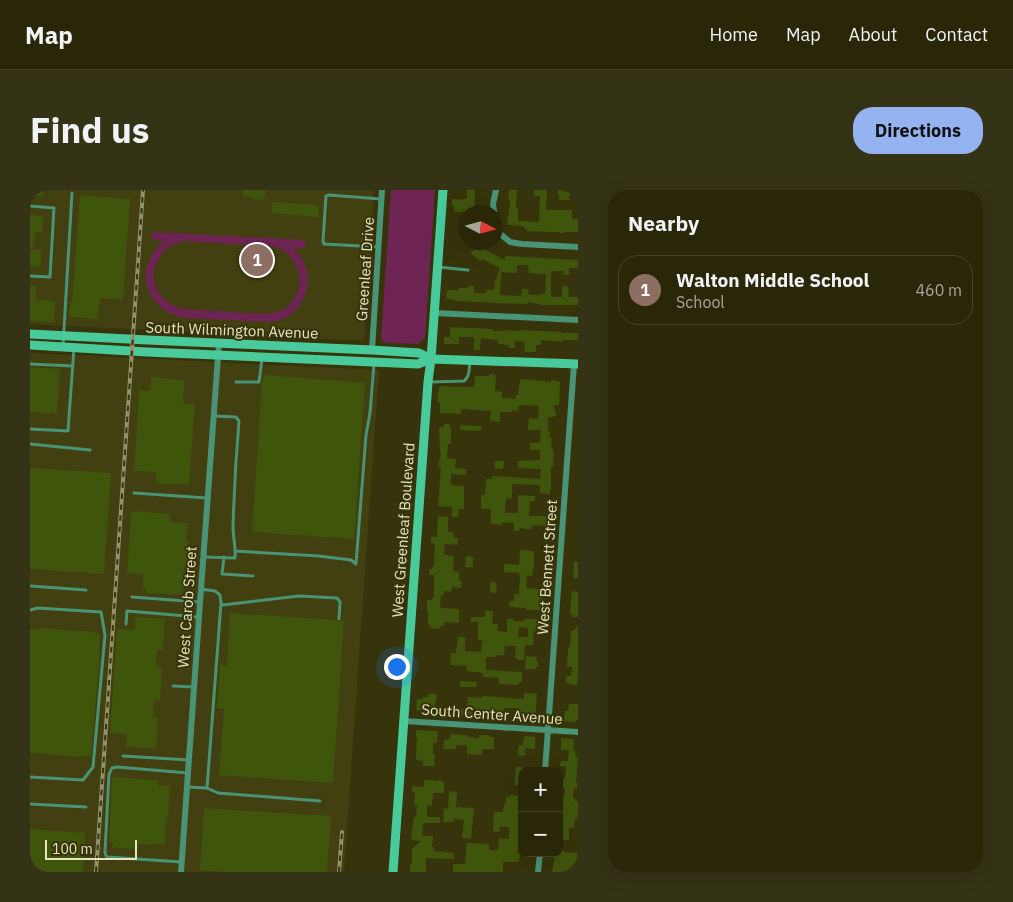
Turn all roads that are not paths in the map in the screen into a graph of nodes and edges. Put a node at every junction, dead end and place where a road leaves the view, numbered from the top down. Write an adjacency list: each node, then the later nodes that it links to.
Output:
1 (382, 190): 5 (street, Greenleaf Drive)
2 (443, 190): 11 (main road, West Greenleaf Boulevard)
3 (496, 190): 6 (street)
4 (72, 193): 17 (lane)
5 (382, 199): 9 (street, Greenleaf Drive); 9 (lane)
6 (493, 205)
7 (30, 206): 13 (lane)
8 (503, 236): 10 (street)
9 (378, 247): 22 (street, Greenleaf Drive)
10 (578, 247)
11 (438, 267): 12 (lane); 14 (main road, West Greenleaf Boulevard)
12 (468, 270)
13 (30, 276)
14 (435, 313): 15 (street); 25 (main road, West Greenleaf Boulevard)
15 (578, 320)
16 (30, 334): 17 (main road, South Wilmington Avenue)
17 (64, 335): 18 (main road, South Wilmington Avenue); 20 (lane)
18 (219, 343): 22 (main road, South Wilmington Avenue); 23 (street, West Carob Street)
19 (30, 345): 20 (main road, South Wilmington Avenue)
20 (63, 347): 21 (main road, South Wilmington Avenue)
21 (74, 348): 23 (main road, South Wilmington Avenue); 30 (lane)
22 (372, 350): 25 (main road, South Wilmington Avenue)
23 (218, 355): 24 (main road, South Wilmington Avenue); 33 (street, West Carob Street)
24 (262, 356): 27 (main road, South Wilmington Avenue); 31 (lane)
25 (432, 358): 26 (main road, South Wilmington Avenue); 27 (main road, South Wilmington Avenue); 32 (main road, West Greenleaf Boulevard)
26 (470, 360): 29 (main road, South Wilmington Avenue); 32 (lane)
27 (374, 361): 39 (lane)
28 (30, 364): 30 (lane)
29 (576, 364): 56 (street, West Bennett Street)
30 (73, 366): 34 (lane)
31 (236, 382)
32 (428, 382): 55 (main road, West Greenleaf Boulevard)
33 (214, 416): 38 (street, West Carob Street); 39 (lane)
34 (30, 429)
35 (30, 444): 36 (lane)
36 (90, 450)
37 (134, 493): 38 (lane)
38 (208, 498): 40 (street, West Carob Street)
39 (235, 551): 41 (lane)
40 (203, 557): 41 (lane); 44 (street, West Carob Street)
41 (224, 557): 42 (lane)
42 (253, 576)
43 (30, 586): 45 (lane)
44 (201, 589): 47 (street, West Carob Street); 48 (lane)
45 (86, 590)
46 (132, 597): 47 (lane)
47 (200, 602): 50 (street, West Carob Street)
48 (221, 603): 51 (lane); 64 (lane)
49 (30, 610): 62 (lane)
50 (198, 617): 52 (lane); 54 (street, West Carob Street)
51 (339, 618)
52 (126, 624)
53 (173, 686): 54 (lane)
54 (194, 687): 59 (street, West Carob Street)
55 (404, 721): 56 (street, South Center Avenue); 71 (main road, West Greenleaf Boulevard)
56 (548, 730): 57 (street, South Center Avenue); 60 (street, West Bennett Street)
57 (578, 732)
58 (123, 756): 59 (lane)
59 (189, 760): 61 (street, West Carob Street)
60 (545, 767)
61 (188, 773): 63 (street, West Carob Street); 69 (lane)
62 (30, 777)
63 (187, 787): 64 (lane); 69 (street, West Carob Street)
64 (207, 788): 65 (lane)
65 (320, 801)
66 (30, 804): 67 (lane)
67 (86, 807)
68 (540, 857): 72 (street)
69 (182, 862): 70 (street, West Carob Street)
70 (181, 872)
71 (393, 872)
72 (538, 872)

